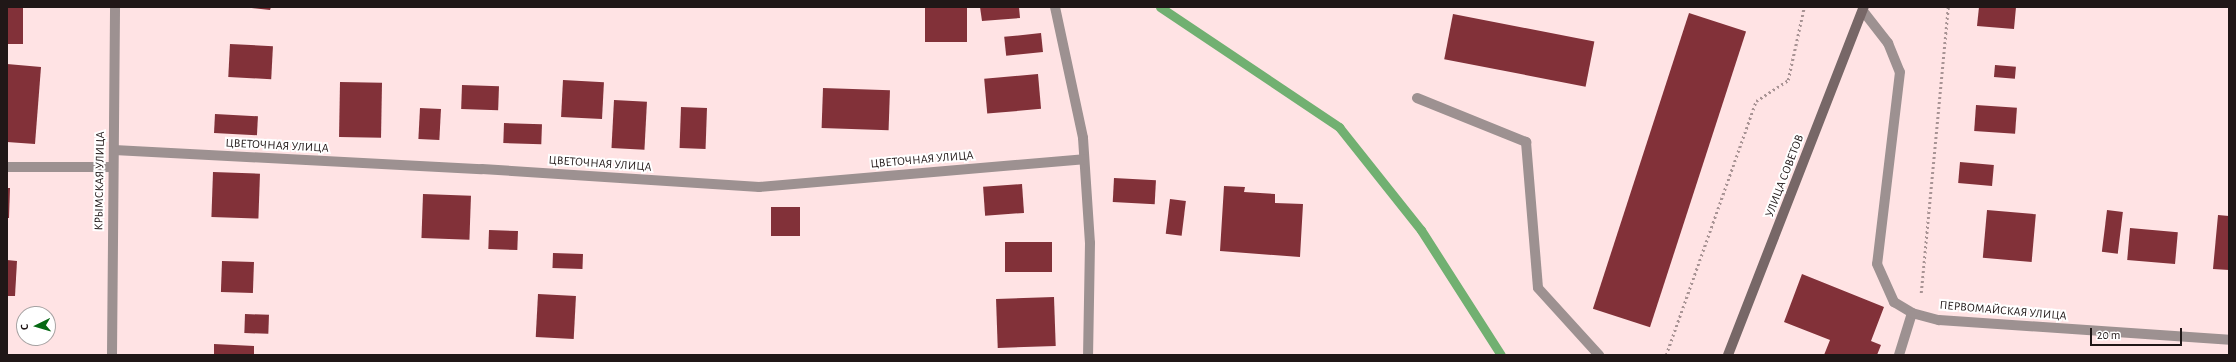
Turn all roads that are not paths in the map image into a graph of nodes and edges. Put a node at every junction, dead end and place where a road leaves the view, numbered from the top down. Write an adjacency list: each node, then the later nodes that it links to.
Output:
1 (115, 7): 5 (street, КРЫМСКАЯ УЛИЦА)
2 (1055, 7): 6 (street)
3 (1864, 9): 9 (street, ПЕРВОМАЙСКАЯ УЛИЦА); 14 (main road, УЛИЦА СОВЕТОВ)
4 (1417, 98): 13 (street)
5 (114, 150): 6 (street, ЦВЕТОЧНАЯ УЛИЦА); 8 (street, КРЫМСКАЯ УЛИЦА)
6 (1084, 160): 12 (street)
7 (7, 167): 8 (street)
8 (113, 167): 11 (street, КРЫМСКАЯ УЛИЦА)
9 (1912, 313): 10 (street, ПЕРВОМАЙСКАЯ УЛИЦА); 15 (street)
10 (2229, 340)
11 (112, 355)
12 (1088, 355)
13 (1599, 355)
14 (1728, 355)
15 (1899, 355)

